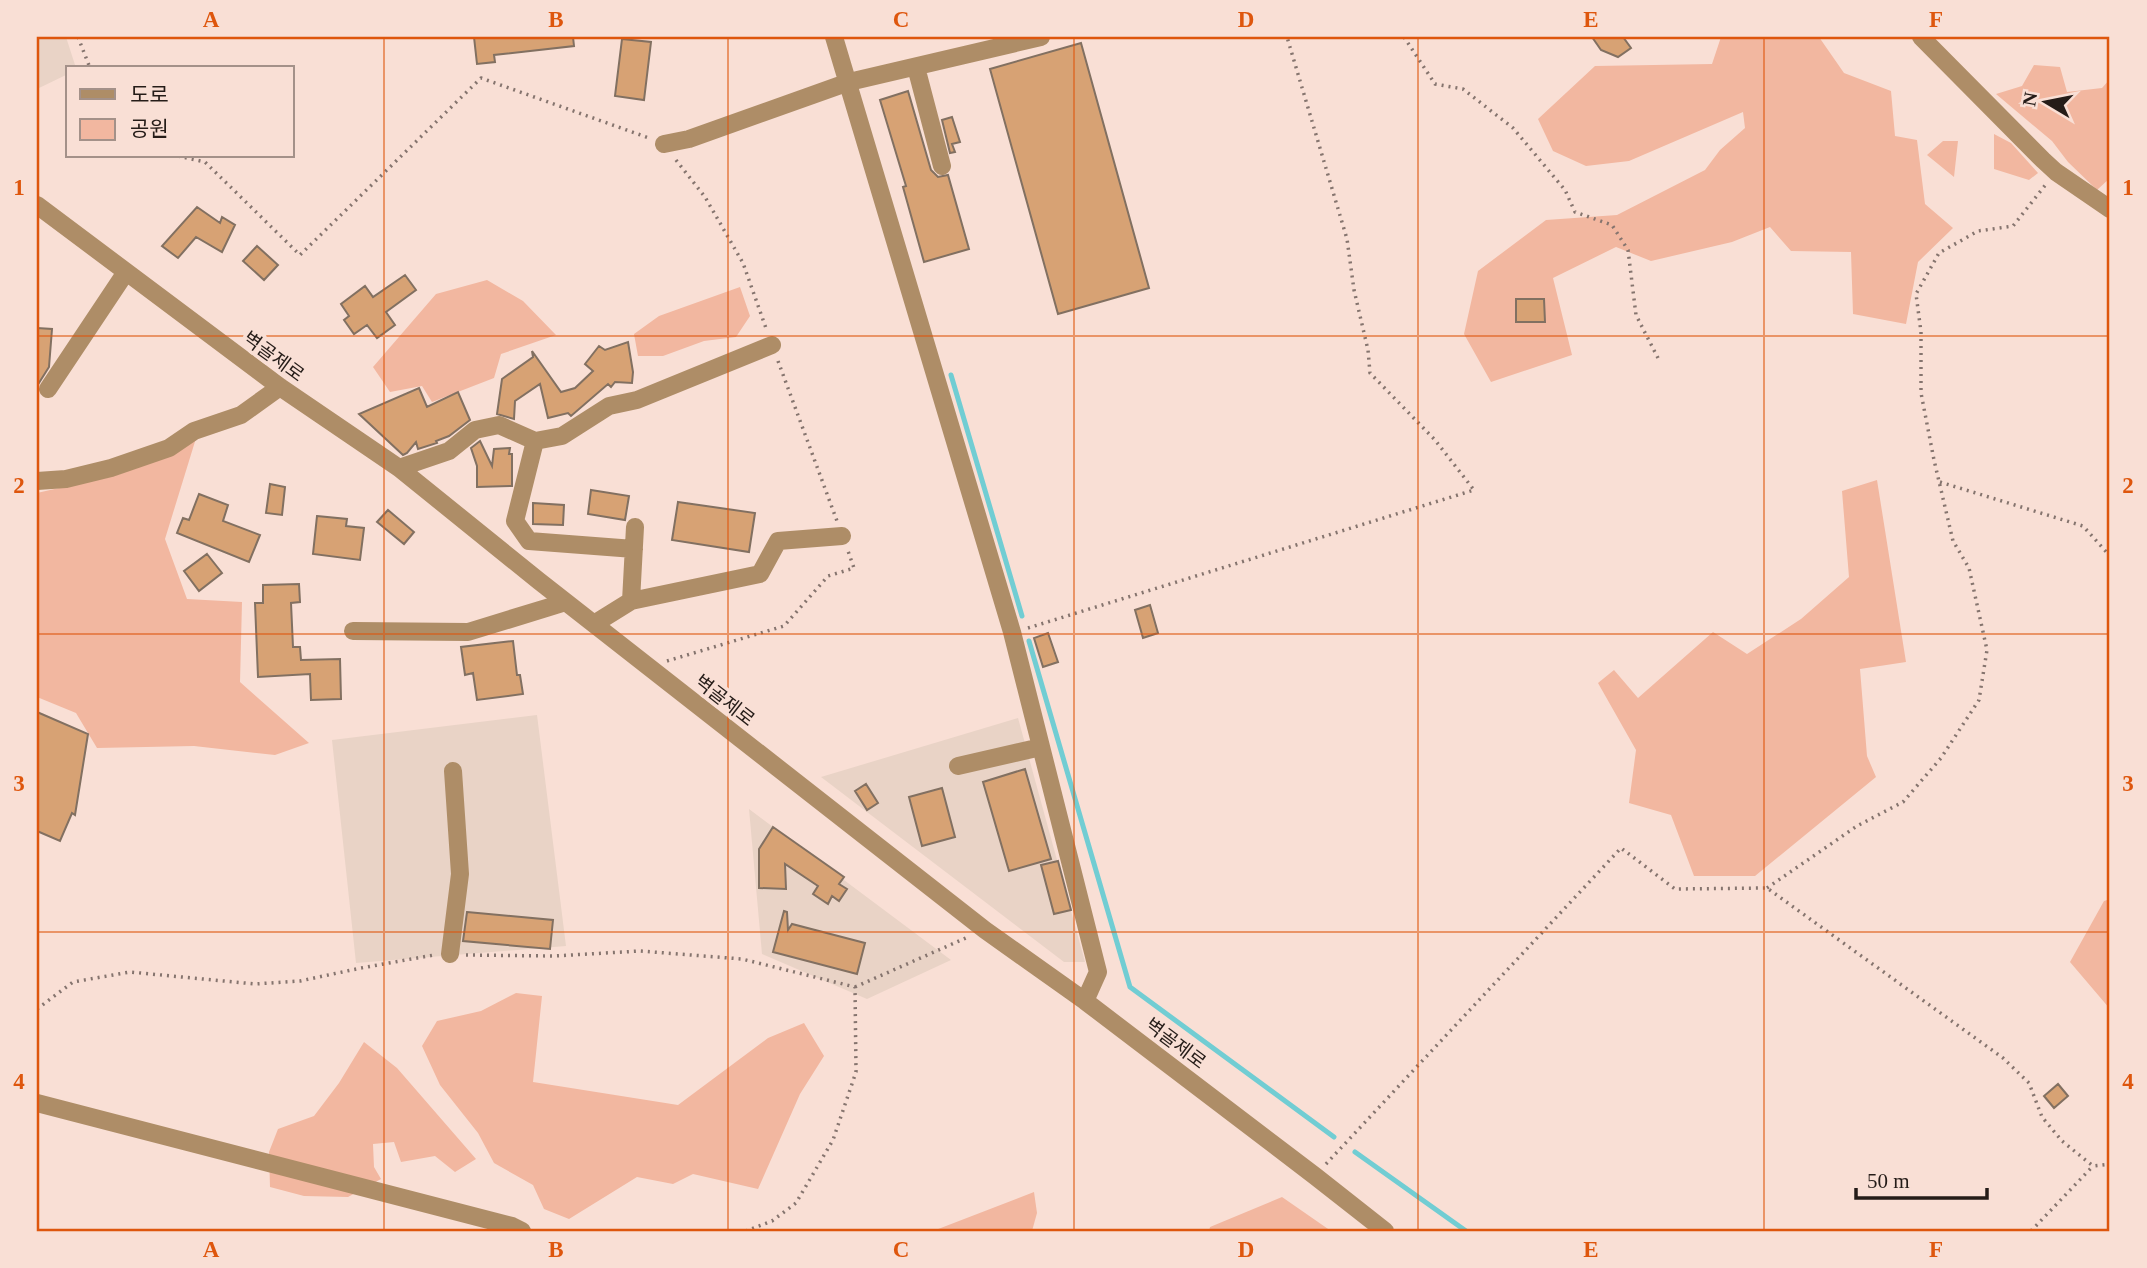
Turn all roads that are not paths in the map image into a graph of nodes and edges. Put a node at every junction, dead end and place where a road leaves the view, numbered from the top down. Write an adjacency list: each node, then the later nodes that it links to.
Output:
1 (834, 37): 5 (street)
2 (1041, 37): 4 (street)
3 (1921, 37): 9 (street)
4 (916, 66): 5 (street); 7 (street)
5 (849, 82): 6 (street); 24 (street)
6 (664, 144)
7 (942, 166)
8 (37, 205): 10 (street, 벽골제로)
9 (2110, 209)
10 (126, 272): 12 (street, 벽골제로); 13 (street)
11 (772, 345): 14 (street)
12 (280, 387): 15 (street, 벽골제로); 16 (street)
13 (48, 389)
14 (535, 441): 15 (street); 19 (street)
15 (399, 468): 21 (street, 벽골제로)
16 (37, 481)
17 (635, 527): 19 (street)
18 (842, 536): 20 (street)
19 (634, 549): 20 (street)
20 (631, 601): 22 (street)
21 (566, 602): 22 (street, 벽골제로); 23 (street)
22 (594, 624): 28 (street, 벽골제로)
23 (353, 631)
24 (1041, 747): 25 (street); 28 (street)
25 (958, 766)
26 (453, 771): 27 (street)
27 (450, 954)
28 (1085, 1001): 31 (street, 벽골제로)
29 (37, 1103): 30 (street)
30 (522, 1231)
31 (1385, 1231)

